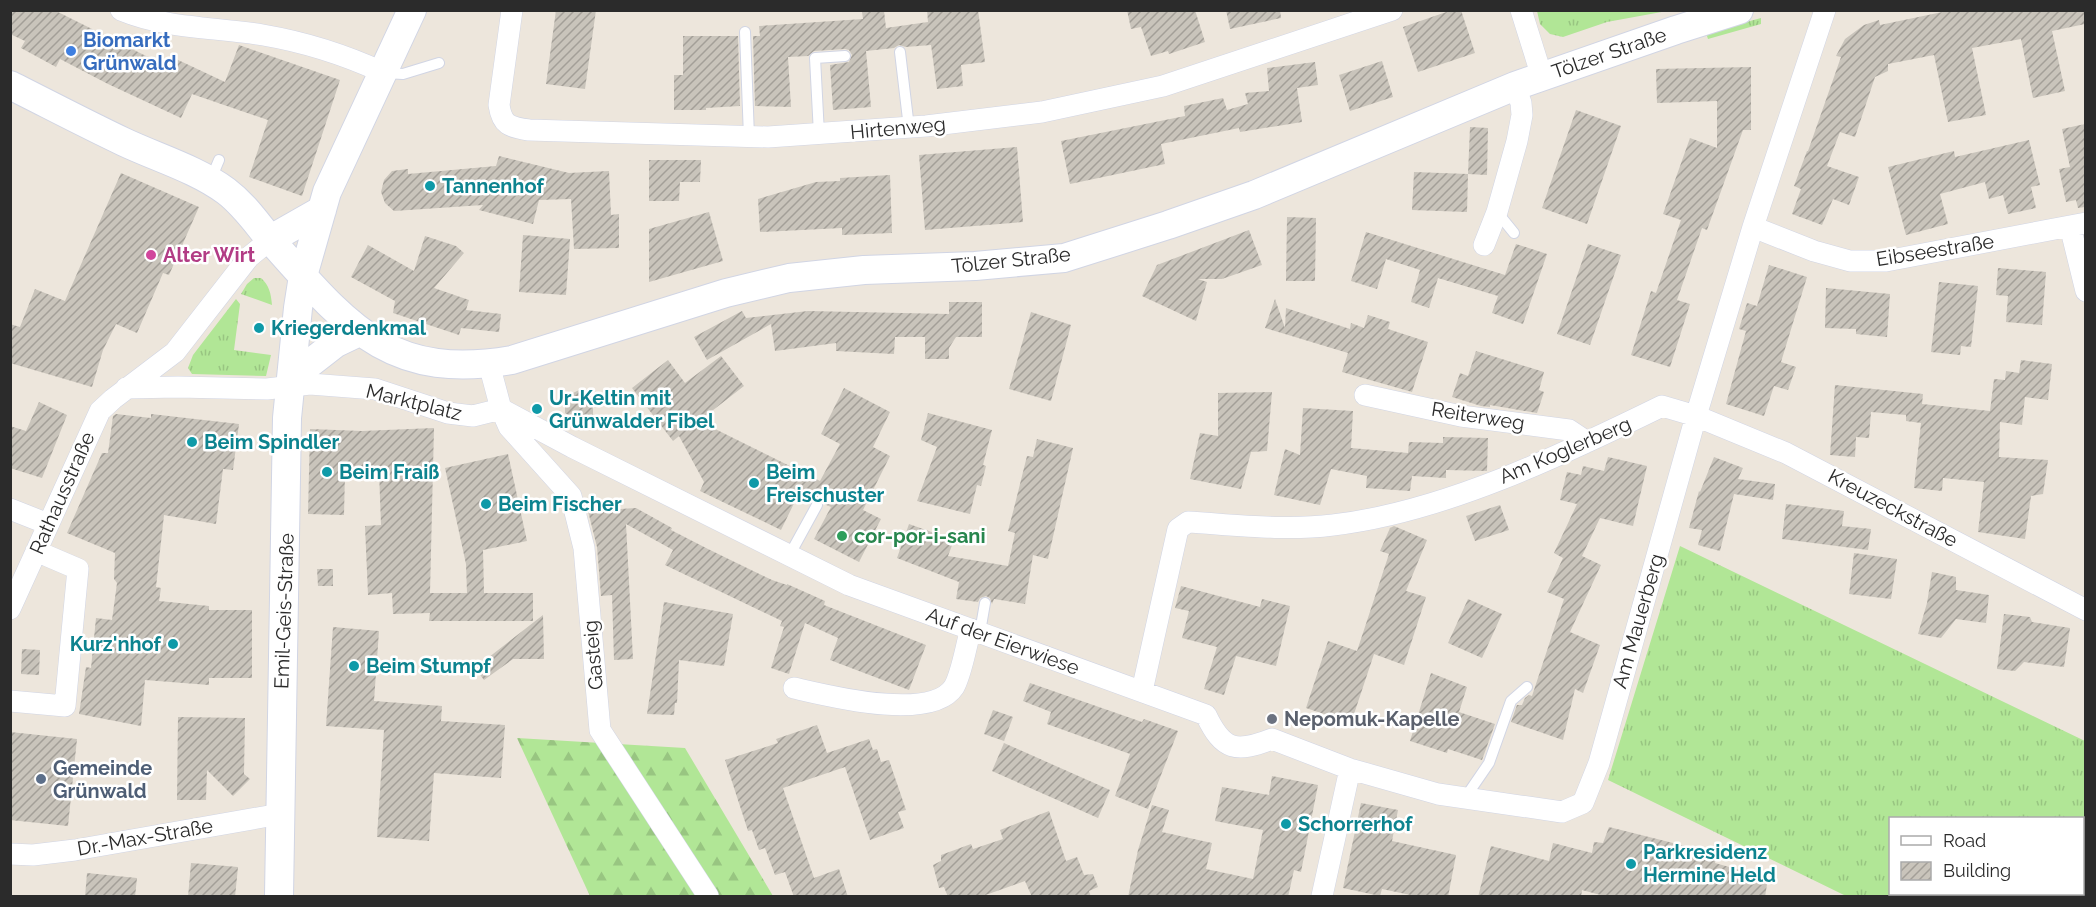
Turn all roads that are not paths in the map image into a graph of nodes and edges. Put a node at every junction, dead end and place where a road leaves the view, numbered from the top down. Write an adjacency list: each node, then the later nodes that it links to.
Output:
1 (121, 10): 12 (street)
2 (412, 10): 12 (main road)
3 (512, 10): 18 (street, Hirtenweg)
4 (1392, 10): 16 (street, Hirtenweg)
5 (1521, 10): 13 (street)
6 (1739, 10): 13 (main road, Tölzer Straße)
7 (1825, 10): 22 (street)
8 (746, 32): 18 (lane)
9 (900, 52): 16 (lane)
10 (845, 56): 17 (lane)
11 (439, 63): 12 (lane)
12 (382, 72): 19 (main road)
13 (1542, 76): 15 (main road, Tölzer Straße)
14 (10, 85): 24 (main road)
15 (1515, 86): 20 (street); 29 (main road, Tölzer Straße)
16 (909, 128): 17 (street, Hirtenweg)
17 (819, 134): 18 (street, Hirtenweg)
18 (749, 137)
19 (322, 210): 24 (main road); 26 (main road)
20 (1497, 212): 23 (lane); 25 (street)
21 (2078, 225): 22 (street, Eibseestraße); 27 (street)
22 (1753, 227): 34 (street)
23 (1514, 233)
24 (271, 239): 26 (main road); 30 (street)
25 (1484, 245)
26 (303, 276): 28 (main road); 31 (main road)
27 (2085, 291)
28 (360, 332): 29 (main road); 31 (main road)
29 (489, 364): 33 (street)
30 (126, 388): 31 (street, Marktplatz); 38 (street, Rathausstraße)
31 (290, 391): 33 (street, Marktplatz); 52 (main road, Emil-Geis-Straße)
32 (1365, 395): 35 (street, Reiterweg)
33 (501, 409): 40 (street, Auf der Eierwiese); 55 (street, Gasteig)
34 (1696, 416): 35 (street, Am Koglerberg); 43 (street, Kreuzeckstraße); 51 (street, Am Mauerberg)
35 (1587, 442): 47 (street, Am Koglerberg)
36 (817, 505): 40 (lane)
37 (10, 509): 38 (street)
38 (48, 524): 39 (street, Rathausstraße)
39 (36, 551): 42 (street, Rathausstraße); 48 (street)
40 (789, 556): 44 (street, Auf der Eierwiese)
41 (985, 603): 44 (lane)
42 (10, 609)
43 (2085, 610)
44 (975, 631): 46 (street); 47 (street, Auf der Eierwiese)
45 (1527, 687): 50 (lane)
46 (794, 688)
47 (1142, 690): 49 (street, Auf der Eierwiese)
48 (10, 701)
49 (1350, 769): 50 (street, Auf der Eierwiese); 56 (street)
50 (1465, 798): 51 (street, Auf der Eierwiese)
51 (1562, 812)
52 (280, 814): 53 (street, Dr.-Max-Straße); 54 (main road, Emil-Geis-Straße)
53 (10, 854)
54 (279, 897)
55 (708, 897)
56 (1322, 897)

